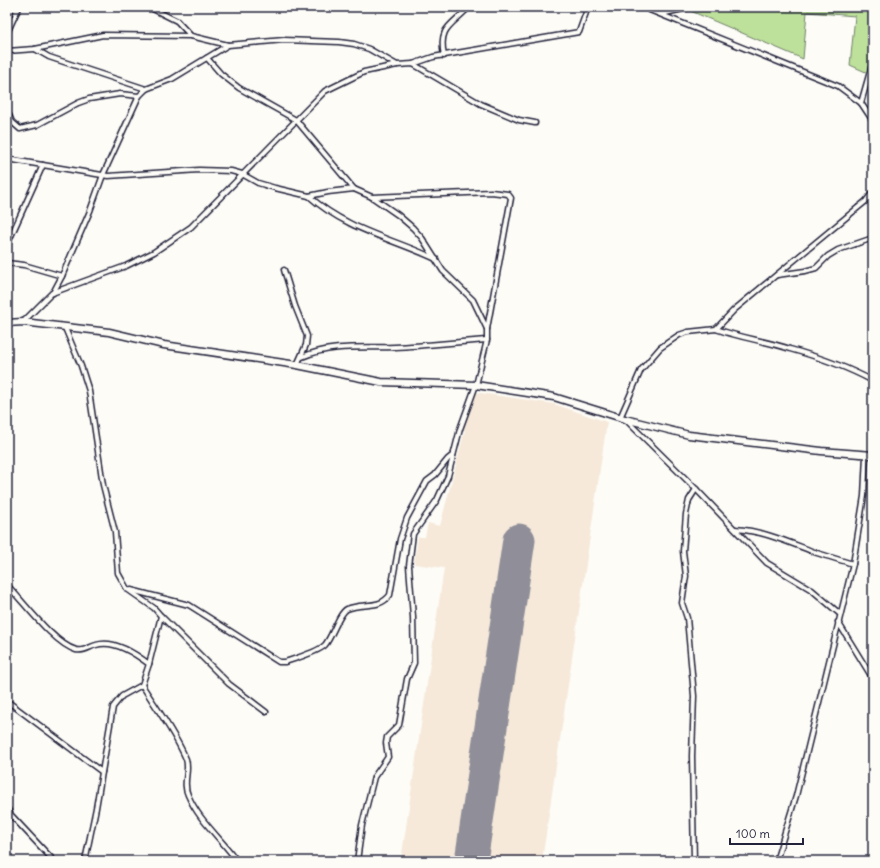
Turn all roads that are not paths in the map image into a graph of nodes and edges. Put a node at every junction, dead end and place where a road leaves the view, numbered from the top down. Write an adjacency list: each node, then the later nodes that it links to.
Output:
1 (7, 7): 7 (street)
2 (149, 7): 10 (street)
3 (469, 7): 14 (street)
4 (588, 7): 14 (street)
5 (642, 7): 8 (street)
6 (692, 7): 8 (street)
7 (19, 9): 9 (street)
8 (661, 14): 21 (street)
9 (7, 33)
10 (191, 36): 11 (street); 12 (street)
11 (228, 45): 15 (street); 18 (street)
12 (35, 49): 13 (street); 19 (street)
13 (7, 51)
14 (444, 56): 17 (street)
15 (207, 58): 19 (street); 23 (street)
16 (873, 60): 21 (street)
17 (413, 64): 18 (street); 25 (street)
18 (397, 65): 23 (street)
19 (146, 89): 20 (street)
20 (139, 96): 22 (street); 29 (street)
21 (861, 103): 24 (street)
22 (7, 110)
23 (296, 120): 28 (street); 30 (street)
24 (873, 121)
25 (535, 123)
26 (7, 159): 27 (street)
27 (43, 165): 29 (street); 35 (street)
28 (242, 174): 29 (street); 32 (street); 41 (street)
29 (103, 175): 40 (street)
30 (354, 189): 32 (street); 33 (street)
31 (873, 192): 39 (street)
32 (309, 196): 36 (street)
33 (372, 197): 36 (street); 45 (street)
34 (873, 238): 39 (street)
35 (7, 245)
36 (436, 259): 45 (street)
37 (7, 263): 40 (street)
38 (284, 270): 48 (street)
39 (776, 275): 46 (street)
40 (62, 276): 41 (street)
41 (52, 293): 42 (street)
42 (23, 322): 43 (street); 44 (street)
43 (7, 323)
44 (65, 328): 49 (street); 60 (street)
45 (487, 329): 47 (street)
46 (716, 329): 50 (street); 52 (street)
47 (487, 340): 48 (street); 51 (street)
48 (302, 357): 49 (street)
49 (297, 365): 51 (street)
50 (873, 381)
51 (476, 385): 52 (street); 53 (street)
52 (623, 419): 54 (street); 56 (street)
53 (453, 455): 60 (street); 74 (street)
54 (866, 455): 55 (street); 58 (street)
55 (873, 455)
56 (696, 488): 57 (street); 75 (street)
57 (735, 529): 58 (street); 61 (street)
58 (853, 564): 61 (street)
59 (7, 584): 64 (street)
60 (127, 589): 62 (street)
61 (840, 614): 63 (street)
62 (161, 616): 64 (street); 68 (street)
63 (838, 622): 65 (street); 76 (street)
64 (149, 664): 66 (street)
65 (873, 680)
66 (142, 685): 69 (street); 73 (street)
67 (7, 701): 69 (street)
68 (266, 712)
69 (102, 772): 72 (street)
70 (7, 808): 71 (street)
71 (54, 861)
72 (85, 861)
73 (237, 861)
74 (357, 861)
75 (694, 861)
76 (776, 861)

